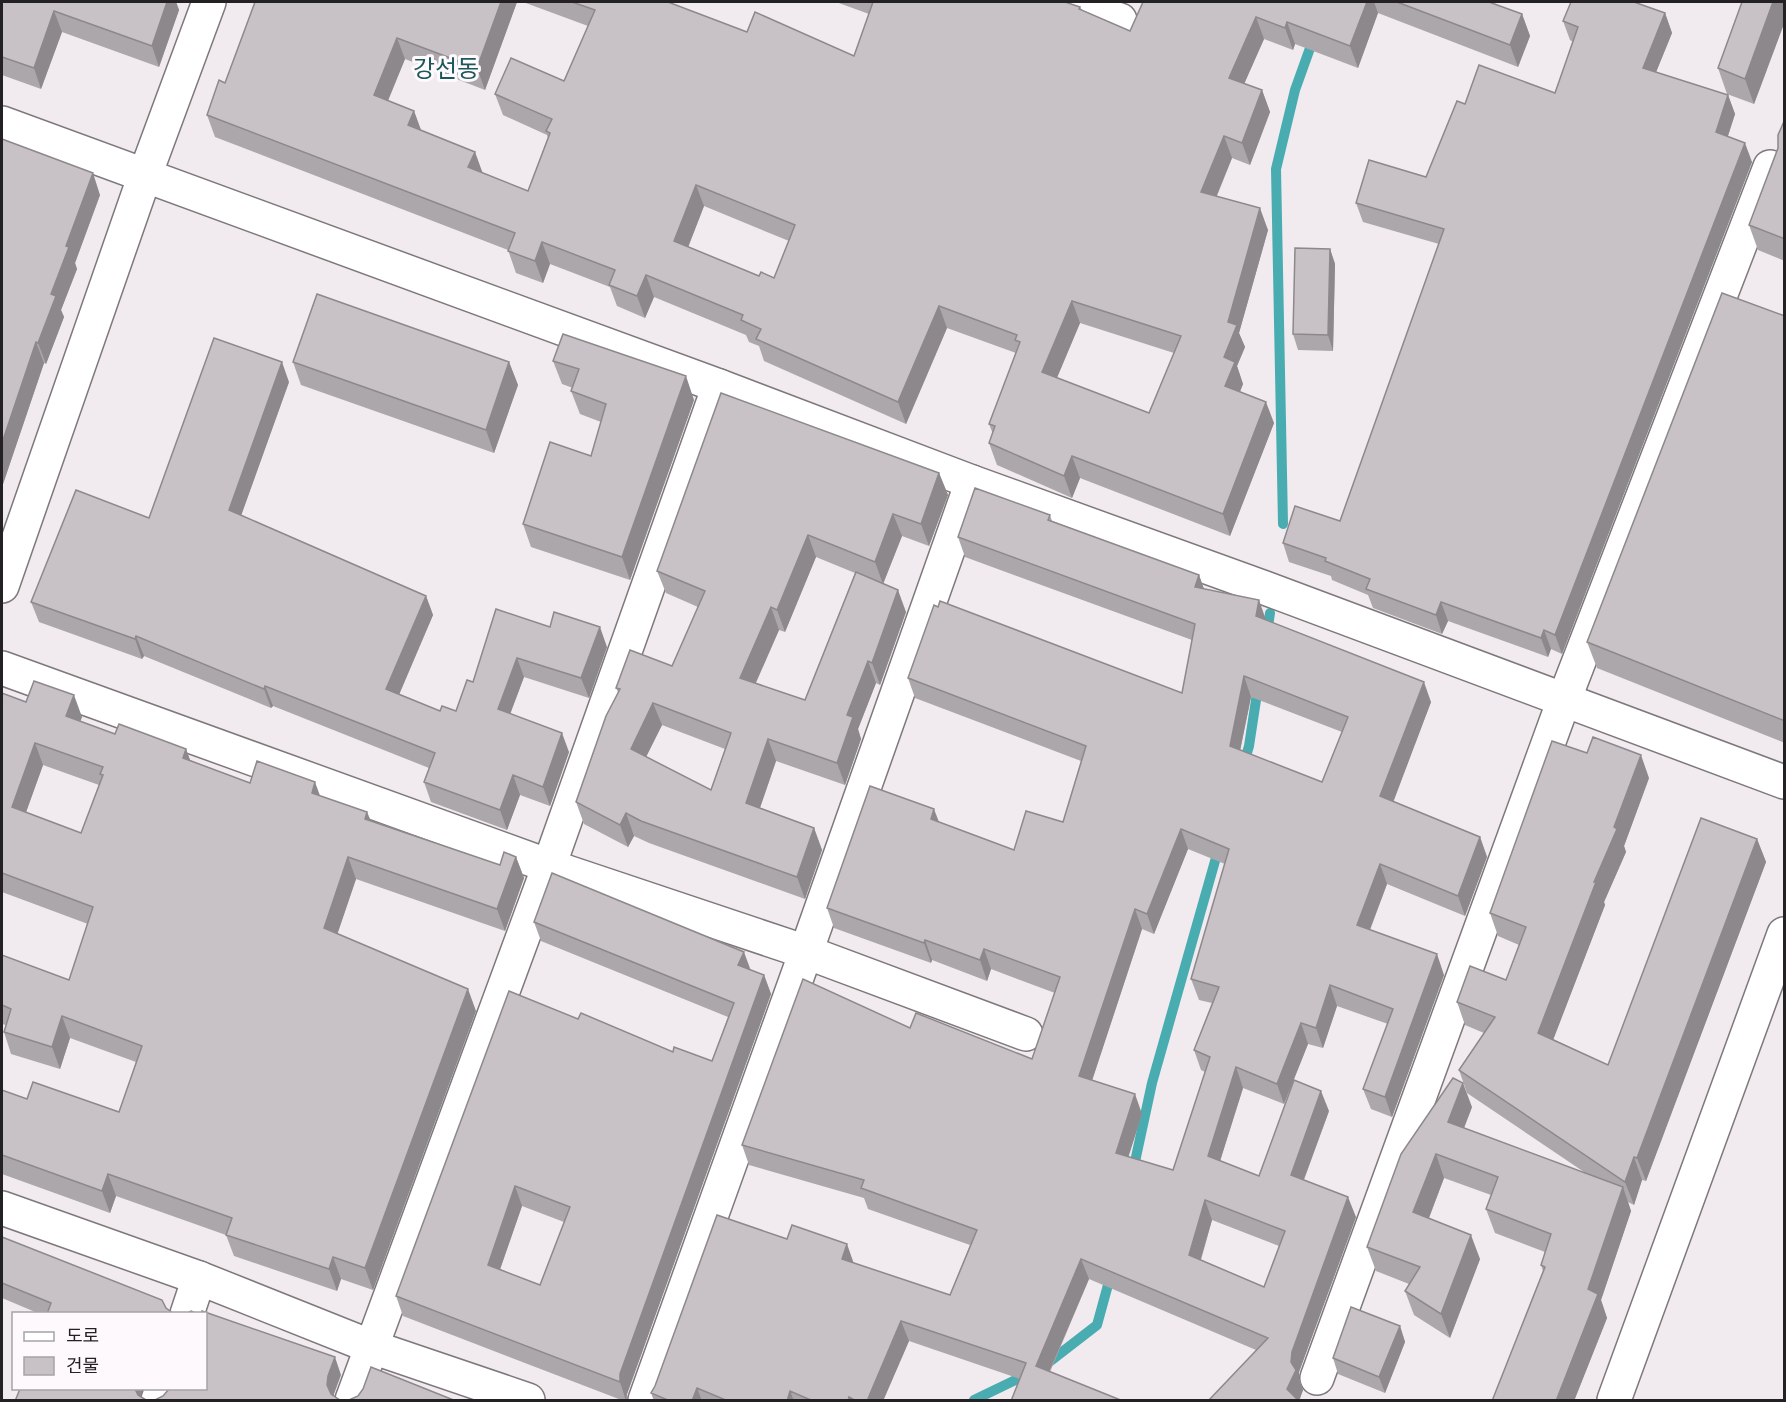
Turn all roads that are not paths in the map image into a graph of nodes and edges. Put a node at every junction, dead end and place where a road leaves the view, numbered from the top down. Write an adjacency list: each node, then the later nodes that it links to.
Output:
1 (209, 2): 6 (street)
2 (1069, 2): 3 (street)
3 (1120, 20)
4 (2, 123): 6 (street)
5 (1770, 167): 11 (street)
6 (145, 175): 7 (street); 9 (street)
7 (719, 386): 8 (street); 13 (street)
8 (972, 482): 11 (street); 15 (street)
9 (2, 586)
10 (2, 668): 13 (street)
11 (1564, 700): 12 (street); 21 (street)
12 (1785, 782)
13 (549, 866): 15 (street); 20 (street)
14 (1785, 934): 25 (street)
15 (806, 952): 16 (street); 24 (street)
16 (1026, 1034)
17 (2, 1208): 18 (street)
18 (199, 1278): 19 (street); 20 (street)
19 (188, 1312)
20 (372, 1347): 22 (street); 23 (street)
21 (1317, 1378)
22 (352, 1401)
23 (528, 1401)
24 (645, 1401)
25 (1614, 1401)

